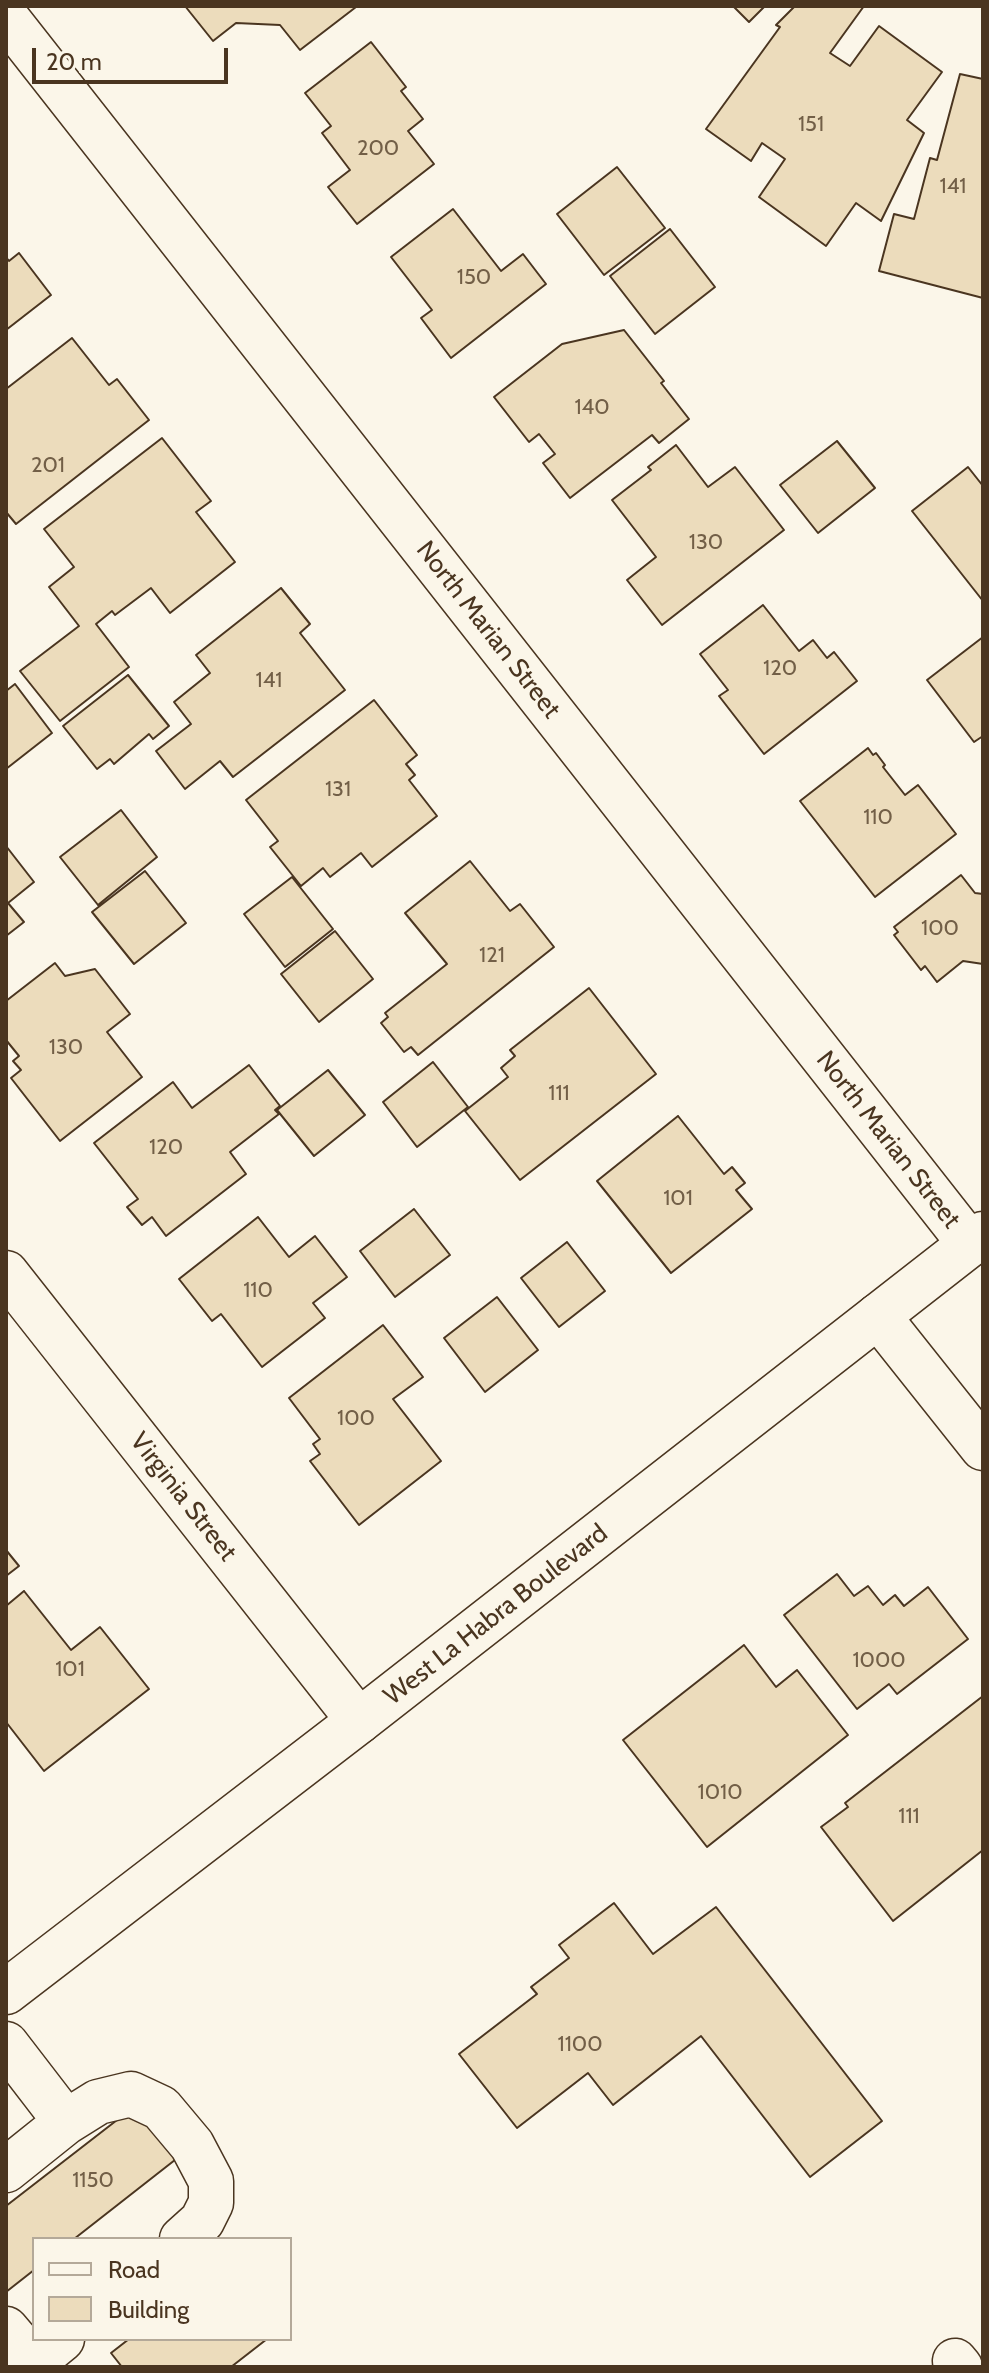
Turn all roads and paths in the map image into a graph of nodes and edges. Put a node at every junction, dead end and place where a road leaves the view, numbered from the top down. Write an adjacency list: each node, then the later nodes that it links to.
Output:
1 (6, 17): 2 (street, North Marian Street)
2 (977, 1239): 4 (street, West La Habra Boulevard)
3 (6, 1273): 6 (street, Virginia Street)
4 (878, 1316): 5 (street); 6 (street, West La Habra Boulevard)
5 (983, 1448)
6 (359, 1721): 7 (street, West La Habra Boulevard)
7 (6, 1992)
8 (6, 2044): 9 (street)
9 (66, 2122): 10 (street); 11 (street)
10 (6, 2170)
11 (184, 2237)
12 (6, 2329): 13 (street)
13 (41, 2356)

